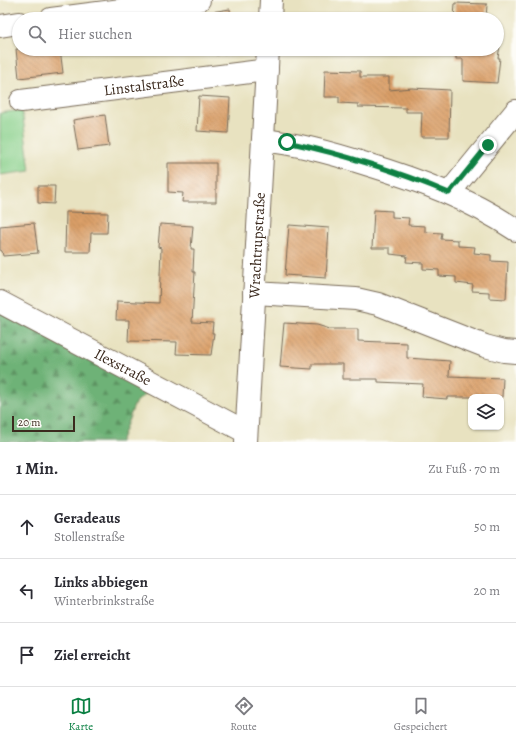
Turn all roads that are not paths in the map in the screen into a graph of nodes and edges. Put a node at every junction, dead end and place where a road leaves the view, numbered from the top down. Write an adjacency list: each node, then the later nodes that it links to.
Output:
1 (199, 0): 3 (street)
2 (270, 0): 4 (street)
3 (106, 12)
4 (270, 12)
5 (12, 24): 6 (street)
6 (0, 26)
7 (267, 60): 8 (street, Linstalstraße); 10 (street, Wrachtrupstraße)
8 (21, 101)
9 (516, 111): 11 (street)
10 (263, 140): 11 (street); 13 (street, Wrachtrupstraße)
11 (449, 193): 12 (street)
12 (516, 230)
13 (254, 293): 15 (street); 16 (street, Wrachtrupstraße)
14 (0, 302): 16 (street, Ilexstraße)
15 (516, 352)
16 (246, 437)

